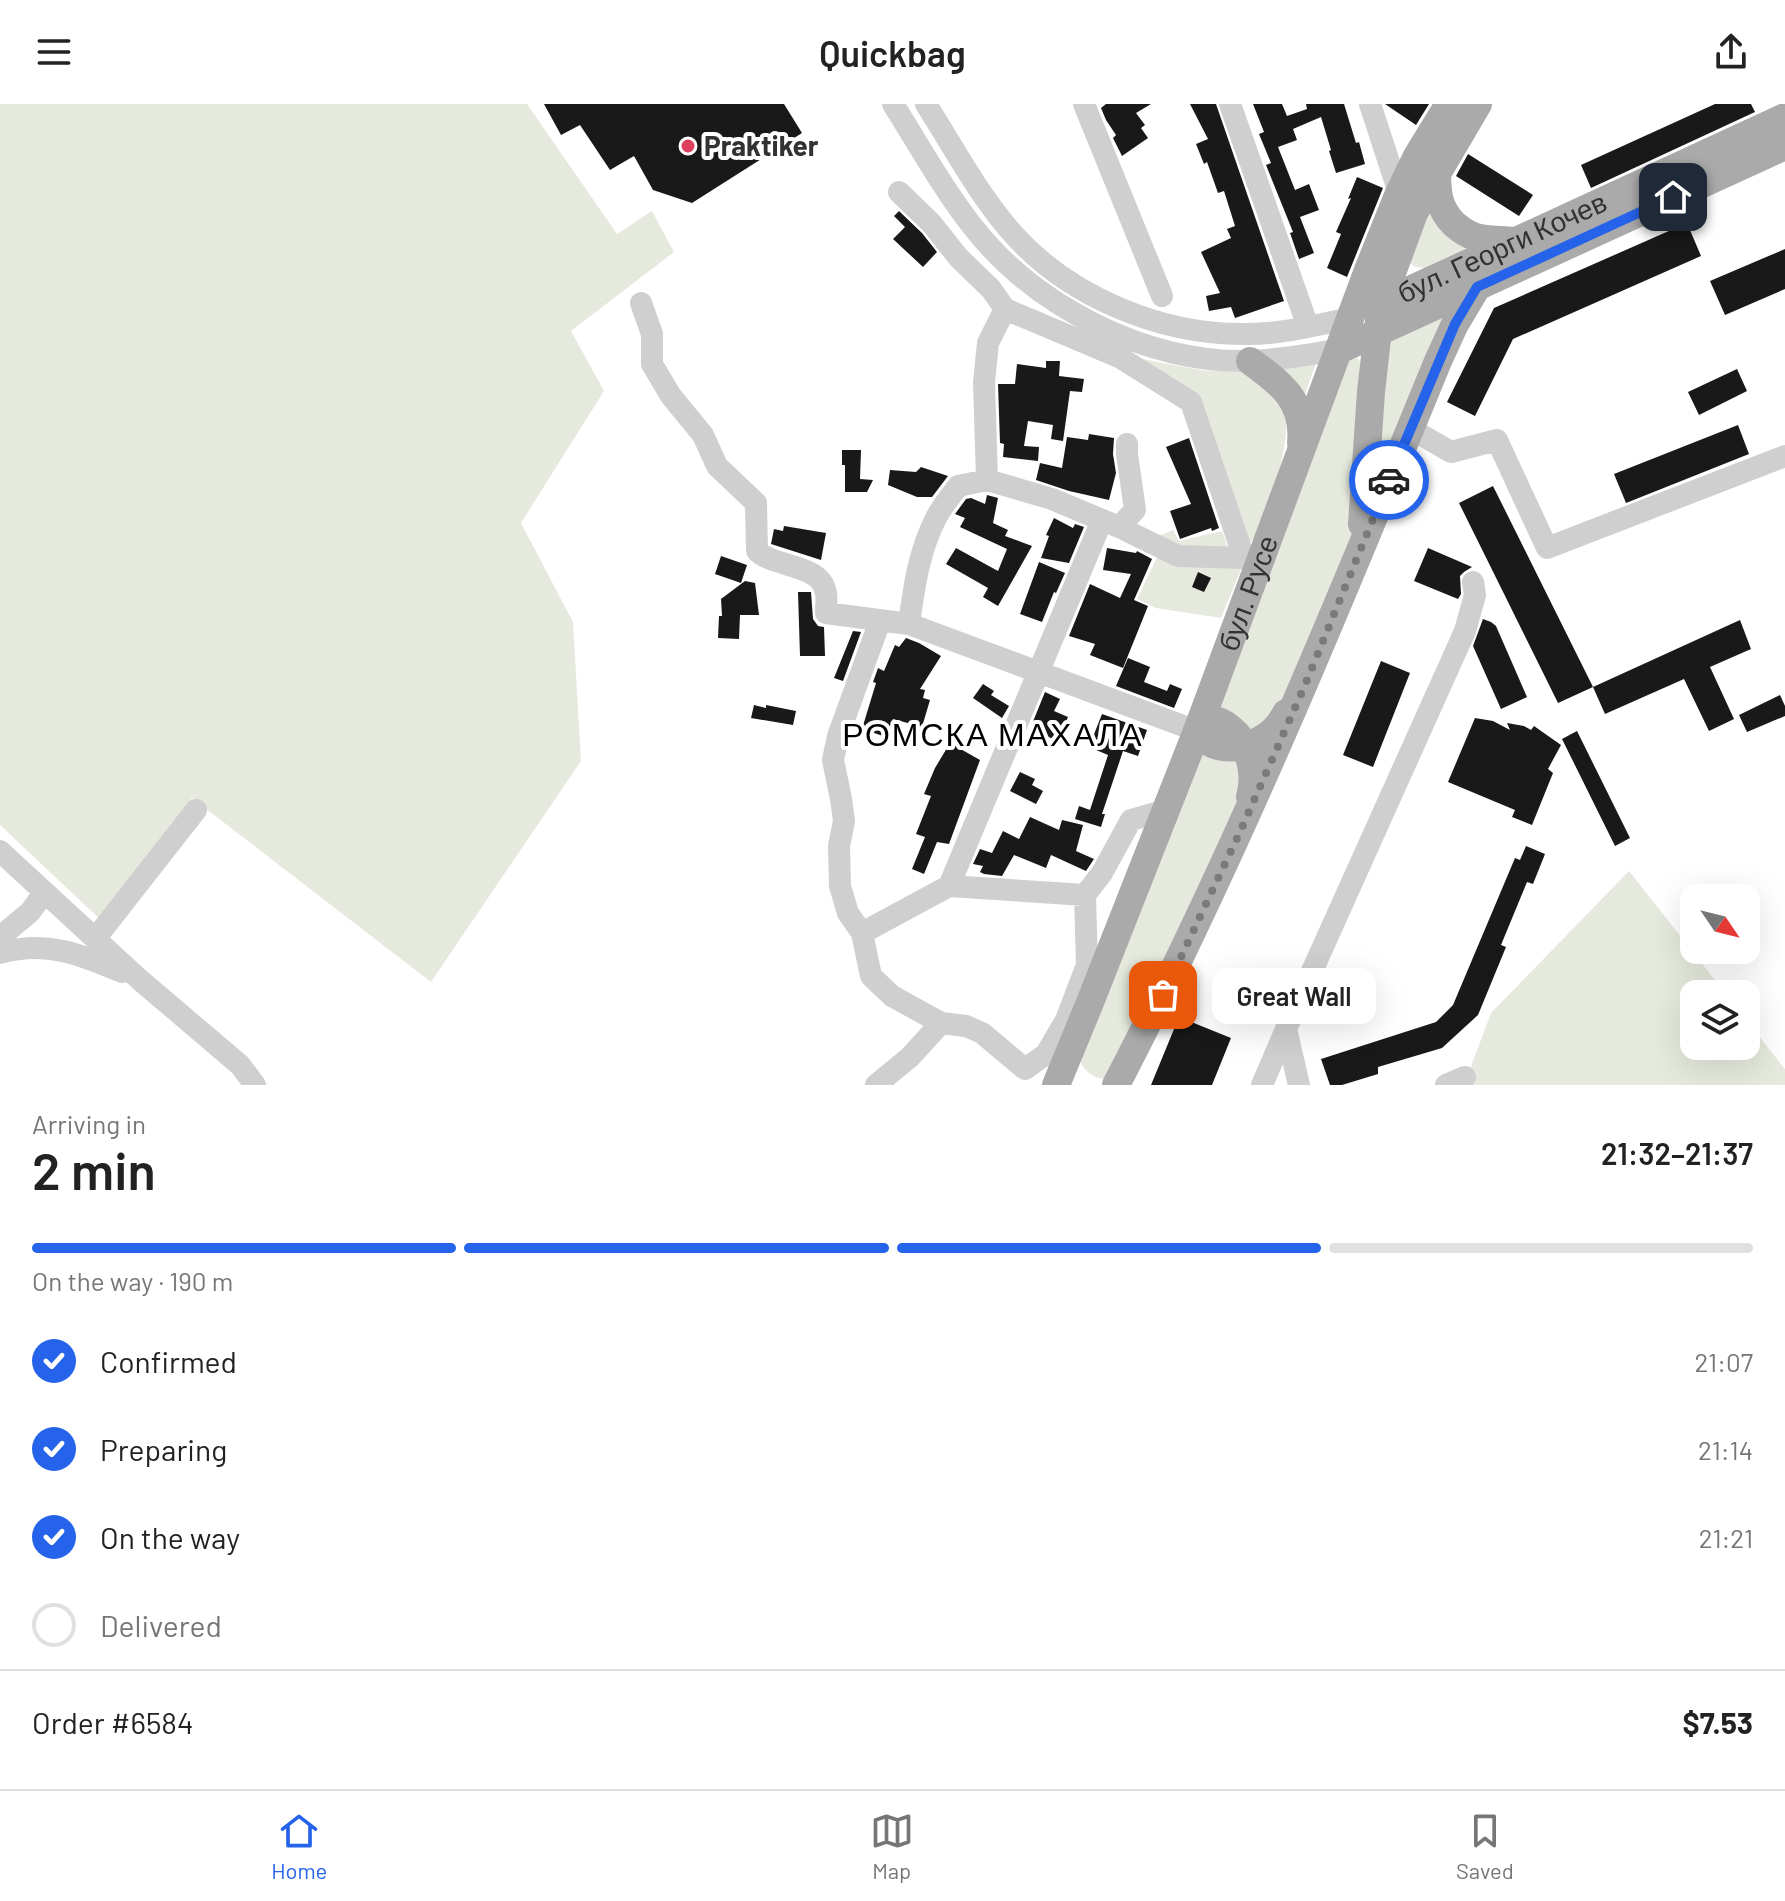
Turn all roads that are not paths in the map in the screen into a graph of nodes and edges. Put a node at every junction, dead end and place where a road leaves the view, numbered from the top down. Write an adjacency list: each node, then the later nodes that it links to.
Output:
1 (893, 104): 23 (street)
2 (926, 104): 20 (street)
3 (1084, 104): 15 (street)
4 (1230, 104): 20 (street)
5 (1370, 104): 12 (street)
6 (1449, 104): 12 (main road, бул. Русе)
7 (1478, 104): 10 (main road)
8 (1785, 117): 13 (main road, бул. Георги Кочев)
9 (1785, 146): 14 (main road, бул. Георги Кочев)
10 (1437, 170): 13 (main road); 17 (main road)
11 (899, 192): 18 (street)
12 (1399, 193): 19 (main road, бул. Русе)
13 (1516, 241): 17 (main road, бул. Георги Кочев)
14 (1477, 287): 21 (main road, бул. Георги Кочев); 24 (main road)
15 (1162, 296)
16 (641, 303): 35 (street)
17 (1381, 303): 19 (main road, бул. Георги Кочев); 21 (main road)
18 (1005, 309): 28 (street); 32 (street)
19 (1351, 318): 20 (street); 22 (main road, бул. Русе)
20 (1308, 327)
21 (1377, 334): 22 (main road, бул. Георги Кочев); 33 (main road)
22 (1339, 350): 23 (street); 27 (main road, бул. Русе)
23 (1250, 361): 27 (main road)
24 (1411, 429): 26 (street); 33 (main road)
25 (1127, 444): 29 (street)
26 (1785, 456)
27 (1300, 457): 32 (main road, бул. Русе)
28 (987, 480): 30 (street); 36 (street)
29 (1135, 510): 30 (street); 31 (street)
30 (1111, 524): 31 (street); 37 (street)
31 (1155, 545): 32 (street)
32 (1252, 560): 39 (main road, бул. Русе)
33 (1356, 561): 38 (main road)
34 (1473, 582): 54 (street)
35 (880, 621): 36 (street); 48 (street)
36 (909, 624): 37 (street)
37 (1037, 673): 39 (street); 45 (street)
38 (1305, 685): 40 (main road); 43 (main road)
39 (1197, 731): 40 (main road); 42 (main road, бул. Русе)
40 (1245, 745): 43 (main road)
41 (196, 810): 50 (street)
42 (1166, 810): 47 (street); 55 (main road, бул. Русе)
43 (1240, 832): 58 (main road)
44 (0, 851): 46 (street)
45 (949, 886): 47 (street); 48 (street)
46 (44, 893): 49 (street); 50 (street)
47 (1085, 895): 53 (street)
48 (862, 933): 53 (street)
49 (0, 937)
50 (95, 939): 52 (street)
51 (0, 953): 52 (street)
52 (140, 980): 56 (street)
53 (941, 1023): 57 (street)
54 (1286, 1029): 59 (street); 60 (street)
55 (1068, 1079)
56 (255, 1085)
57 (876, 1085)
58 (1116, 1085)
59 (1262, 1085)
60 (1299, 1085)
61 (1446, 1085): 62 (street)
62 (1464, 1085)

